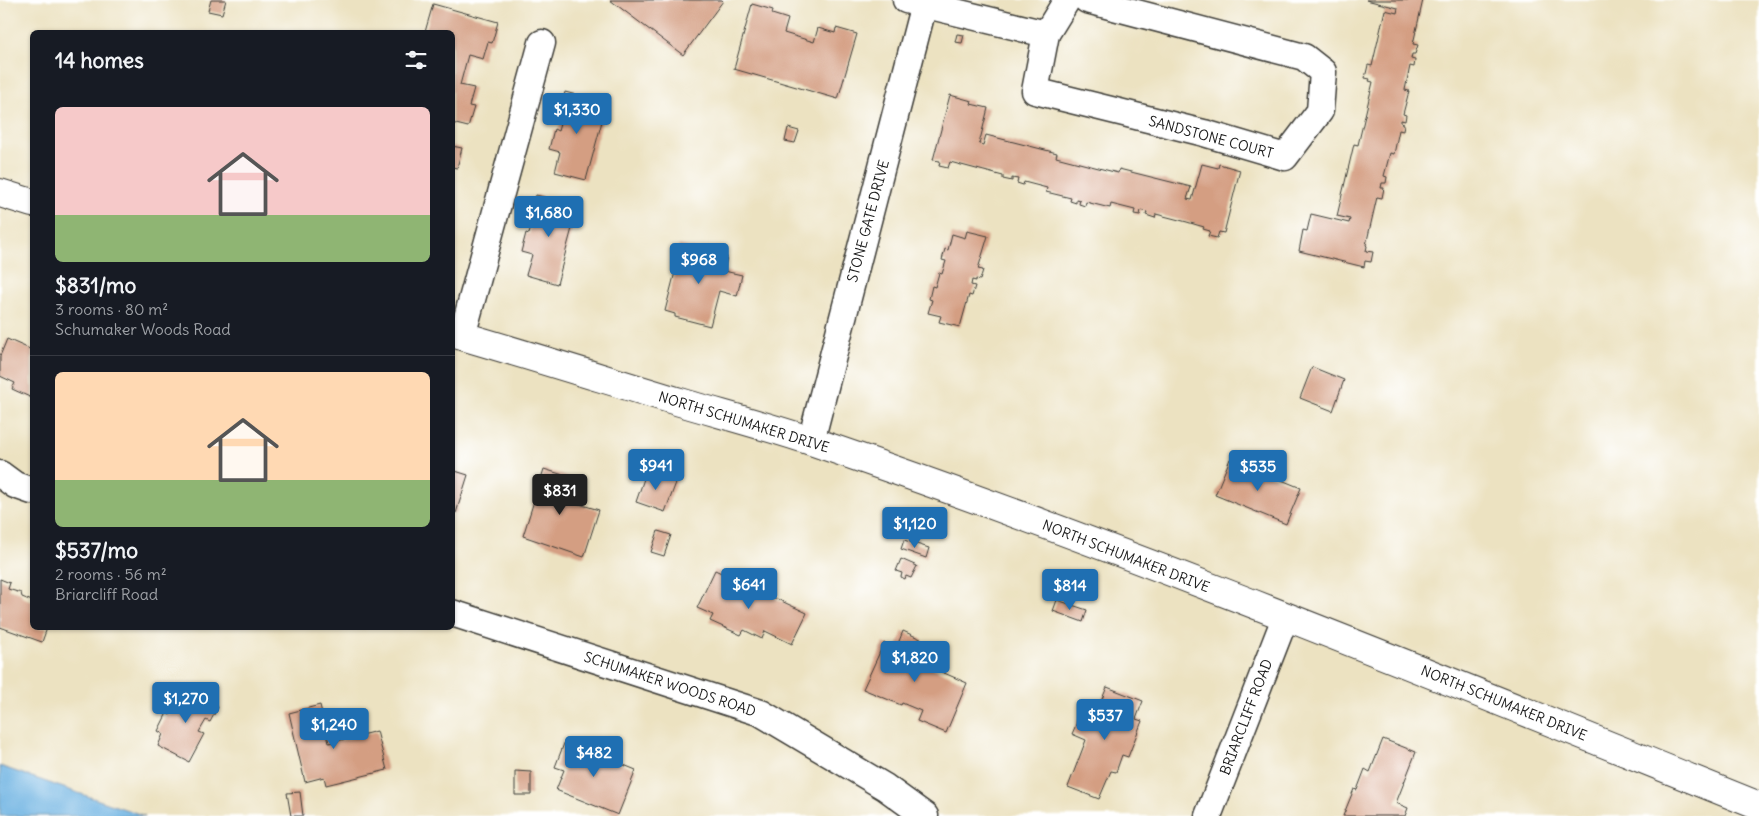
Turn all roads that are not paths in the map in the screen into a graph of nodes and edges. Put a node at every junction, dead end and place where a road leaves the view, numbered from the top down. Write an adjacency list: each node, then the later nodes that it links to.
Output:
1 (1066, 0): 4 (street, SANDSTONE COURT)
2 (1087, 0): 4 (street, SANDSTONE COURT)
3 (919, 1): 4 (street); 9 (street, STONE GATE DRIVE)
4 (1046, 34)
5 (542, 43): 8 (street)
6 (0, 193): 7 (street)
7 (30, 202)
8 (457, 334): 9 (street, NORTH SCHUMAKER DRIVE)
9 (811, 441): 13 (street, NORTH SCHUMAKER DRIVE)
10 (0, 474): 11 (street)
11 (30, 490)
12 (455, 614): 15 (street, SCHUMAKER WOODS ROAD)
13 (1285, 618): 14 (street, NORTH SCHUMAKER DRIVE); 16 (street, BRIARCLIFF ROAD)
14 (1759, 806)
15 (925, 816)
16 (1208, 816)

